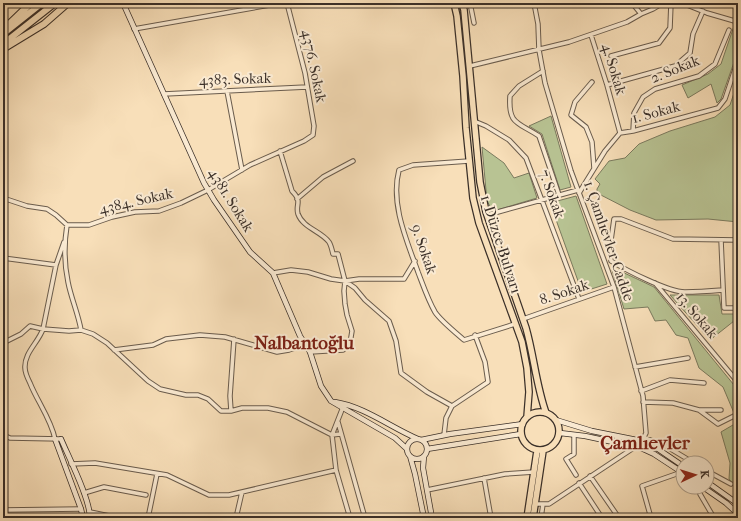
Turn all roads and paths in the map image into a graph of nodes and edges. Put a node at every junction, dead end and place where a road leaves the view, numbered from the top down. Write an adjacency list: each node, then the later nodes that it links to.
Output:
1 (31, 3): 20 (highway)
2 (42, 3): 23 (highway)
3 (55, 3): 25 (highway)
4 (68, 3): 26 (highway)
5 (123, 3): 21 (street, 4381. Sokak)
6 (280, 3): 21 (street)
7 (287, 3): 34 (street, 4376. Sokak)
8 (462, 3): 30 (main road, 1. Düzce Bulvarı)
9 (470, 3): 19 (street)
10 (534, 3): 27 (street, 1. Çamlıevler Cadde)
11 (632, 3): 17 (street)
12 (663, 3): 17 (street)
13 (671, 3): 28 (street)
14 (682, 3): 16 (street)
15 (453, 4): 43 (main road, 1. Düzce Bulvarı)
16 (703, 11): 18 (street); 33 (street)
17 (641, 14): 24 (street)
18 (738, 22)
19 (474, 23)
20 (3, 29)
21 (134, 29): 36 (street, 4381. Sokak)
22 (730, 30): 38 (street, 2. Sokak)
23 (3, 34)
24 (591, 35): 27 (street); 33 (street, 4. Sokak)
25 (3, 44)
26 (3, 49)
27 (539, 50): 30 (street); 31 (street, 1. Çamlıevler Cadde)
28 (611, 56)
29 (738, 60): 38 (street, 1. Sokak)
30 (470, 66): 37 (main road, 1. Düzce Bulvarı)
31 (543, 71): 47 (street, 1. Çamlıevler Cadde); 48 (street)
32 (592, 82): 45 (street)
33 (607, 85): 39 (street, 4. Sokak)
34 (307, 87): 35 (street, 4383. Sokak); 40 (street, 4376. Sokak)
35 (228, 91): 36 (street, 4383. Sokak); 44 (street)
36 (164, 94): 46 (street, 4381. Sokak)
37 (474, 121): 51 (street, 7. Sokak); 52 (main road, 1. Düzce Bulvarı)
38 (633, 131): 39 (street, 1. Sokak)
39 (620, 133): 45 (street, 1. Sokak)
40 (313, 135): 41 (street, 4384. Sokak)
41 (280, 151): 44 (street, 4384. Sokak); 50 (street)
42 (353, 161): 50 (street)
43 (469, 161): 58 (street, 9. Sokak); 70 (main road, 1. Düzce Bulvarı)
44 (242, 170): 46 (street, 4384. Sokak)
45 (594, 170): 47 (street, 1. Sokak)
46 (208, 190): 53 (street, 4384. Sokak); 62 (street, 4381. Sokak)
47 (579, 191): 48 (street); 60 (street, 1. Çamlıevler Cadde)
48 (559, 195): 51 (street)
49 (3, 198): 53 (street)
50 (298, 199): 63 (street)
51 (542, 200): 52 (street); 67 (street, 7. Sokak)
52 (487, 215): 69 (main road, 1. Düzce Bulvarı)
53 (68, 226): 56 (street)
54 (721, 240): 55 (street); 59 (street); 66 (street)
55 (738, 240)
56 (64, 242): 61 (street); 72 (street)
57 (3, 258): 61 (street)
58 (415, 261): 63 (street); 73 (street, 9. Sokak)
59 (611, 261): 60 (street); 64 (street)
60 (605, 262): 65 (street, 1. Çamlıevler Cadde)
61 (56, 265): 71 (street)
62 (273, 273): 63 (street); 76 (street, 4381. Sokak)
63 (345, 281): 78 (street); 87 (street)
64 (654, 282): 66 (street); 81 (street, 13. Sokak)
65 (614, 287): 67 (street, 8. Sokak); 80 (street, 1. Çamlıevler Cadde)
66 (723, 290): 68 (street)
67 (579, 299): 69 (street, 8. Sokak)
68 (738, 308)
69 (523, 319): 92 (main road, 1. Düzce Bulvarı)
70 (515, 324): 73 (street, 9. Sokak); 94 (main road, 1. Düzce Bulvarı)
71 (43, 329): 72 (street); 75 (street); 98 (street)
72 (81, 330): 77 (street)
73 (475, 335): 87 (street)
74 (234, 339): 76 (street); 77 (street); 91 (street)
75 (3, 343)
76 (305, 345): 78 (street, 4381. Sokak)
77 (114, 350): 91 (street)
78 (310, 352): 84 (street, 4381. Sokak)
79 (688, 358): 80 (street)
80 (635, 367): 83 (street, 1. Çamlıevler Cadde)
81 (738, 381)
82 (704, 383): 83 (street)
83 (641, 391): 85 (street, 1. Çamlıevler Cadde)
84 (332, 402): 86 (street); 88 (street)
85 (643, 402): 89 (street); 108 (street, 1. Çamlıevler Cadde)
86 (347, 404): 88 (street); 109 (street)
87 (452, 406): 104 (street)
88 (342, 408): 95 (street); 111 (street)
89 (699, 410): 90 (street); 93 (street)
90 (721, 410)
91 (231, 411): 103 (street)
92 (546, 413): 94 (main road); 96 (main road)
93 (738, 414)
94 (527, 417): 97 (main road)
95 (338, 420): 100 (street); 103 (street)
96 (556, 420): 99 (main road); 108 (street)
97 (522, 424): 101 (main road); 104 (street)
98 (53, 429): 106 (street); 107 (street)
99 (560, 433): 102 (street); 113 (main road)
100 (340, 434): 103 (street); 150 (street)
101 (521, 434): 112 (street); 113 (main road)
102 (574, 434): 110 (street); 123 (street)
103 (332, 435): 120 (street)
104 (444, 435): 109 (street)
105 (4, 437): 106 (street)
106 (55, 439): 107 (street); 140 (street)
107 (61, 439): 118 (street)
108 (644, 439): 110 (street); 114 (street); 117 (street)
109 (419, 440): 111 (street); 112 (street)
110 (635, 447): 119 (street); 125 (street)
111 (407, 449): 115 (street)
112 (427, 449): 116 (street)
113 (540, 451): 121 (main road); 137 (main road)
114 (681, 455)
115 (410, 456): 116 (street); 151 (street)
116 (424, 456): 131 (street)
117 (675, 461)
118 (71, 464): 122 (street); 133 (street)
119 (675, 468)
120 (336, 470): 132 (street); 149 (street)
121 (534, 472): 127 (street); 154 (main road)
122 (157, 474): 132 (street); 147 (street)
123 (576, 475)
124 (715, 475): 129 (street)
125 (590, 476): 128 (street); 158 (street)
126 (675, 476): 159 (street)
127 (484, 478): 131 (street); 153 (street)
128 (579, 483): 138 (street); 157 (street)
129 (731, 484)
130 (715, 488): 139 (street)
131 (427, 490): 152 (street)
132 (242, 492): 148 (street)
133 (84, 493): 134 (street); 142 (street)
134 (146, 495)
135 (701, 495): 160 (street)
136 (714, 495): 143 (street)
137 (535, 504): 138 (street); 155 (main road)
138 (543, 504): 156 (street)
139 (738, 504)
140 (81, 509): 141 (street); 144 (street)
141 (3, 510)
142 (90, 512): 145 (street); 146 (street)
143 (738, 513): 161 (street)
144 (83, 518)
145 (90, 518)
146 (119, 518)
147 (148, 518)
148 (236, 518)
149 (350, 518)
150 (365, 518)
151 (424, 518)
152 (432, 518)
153 (491, 518)
154 (528, 518)
155 (533, 518)
156 (541, 518)
157 (602, 518)
158 (619, 518)
159 (651, 518)
160 (714, 518)
161 (730, 518)

